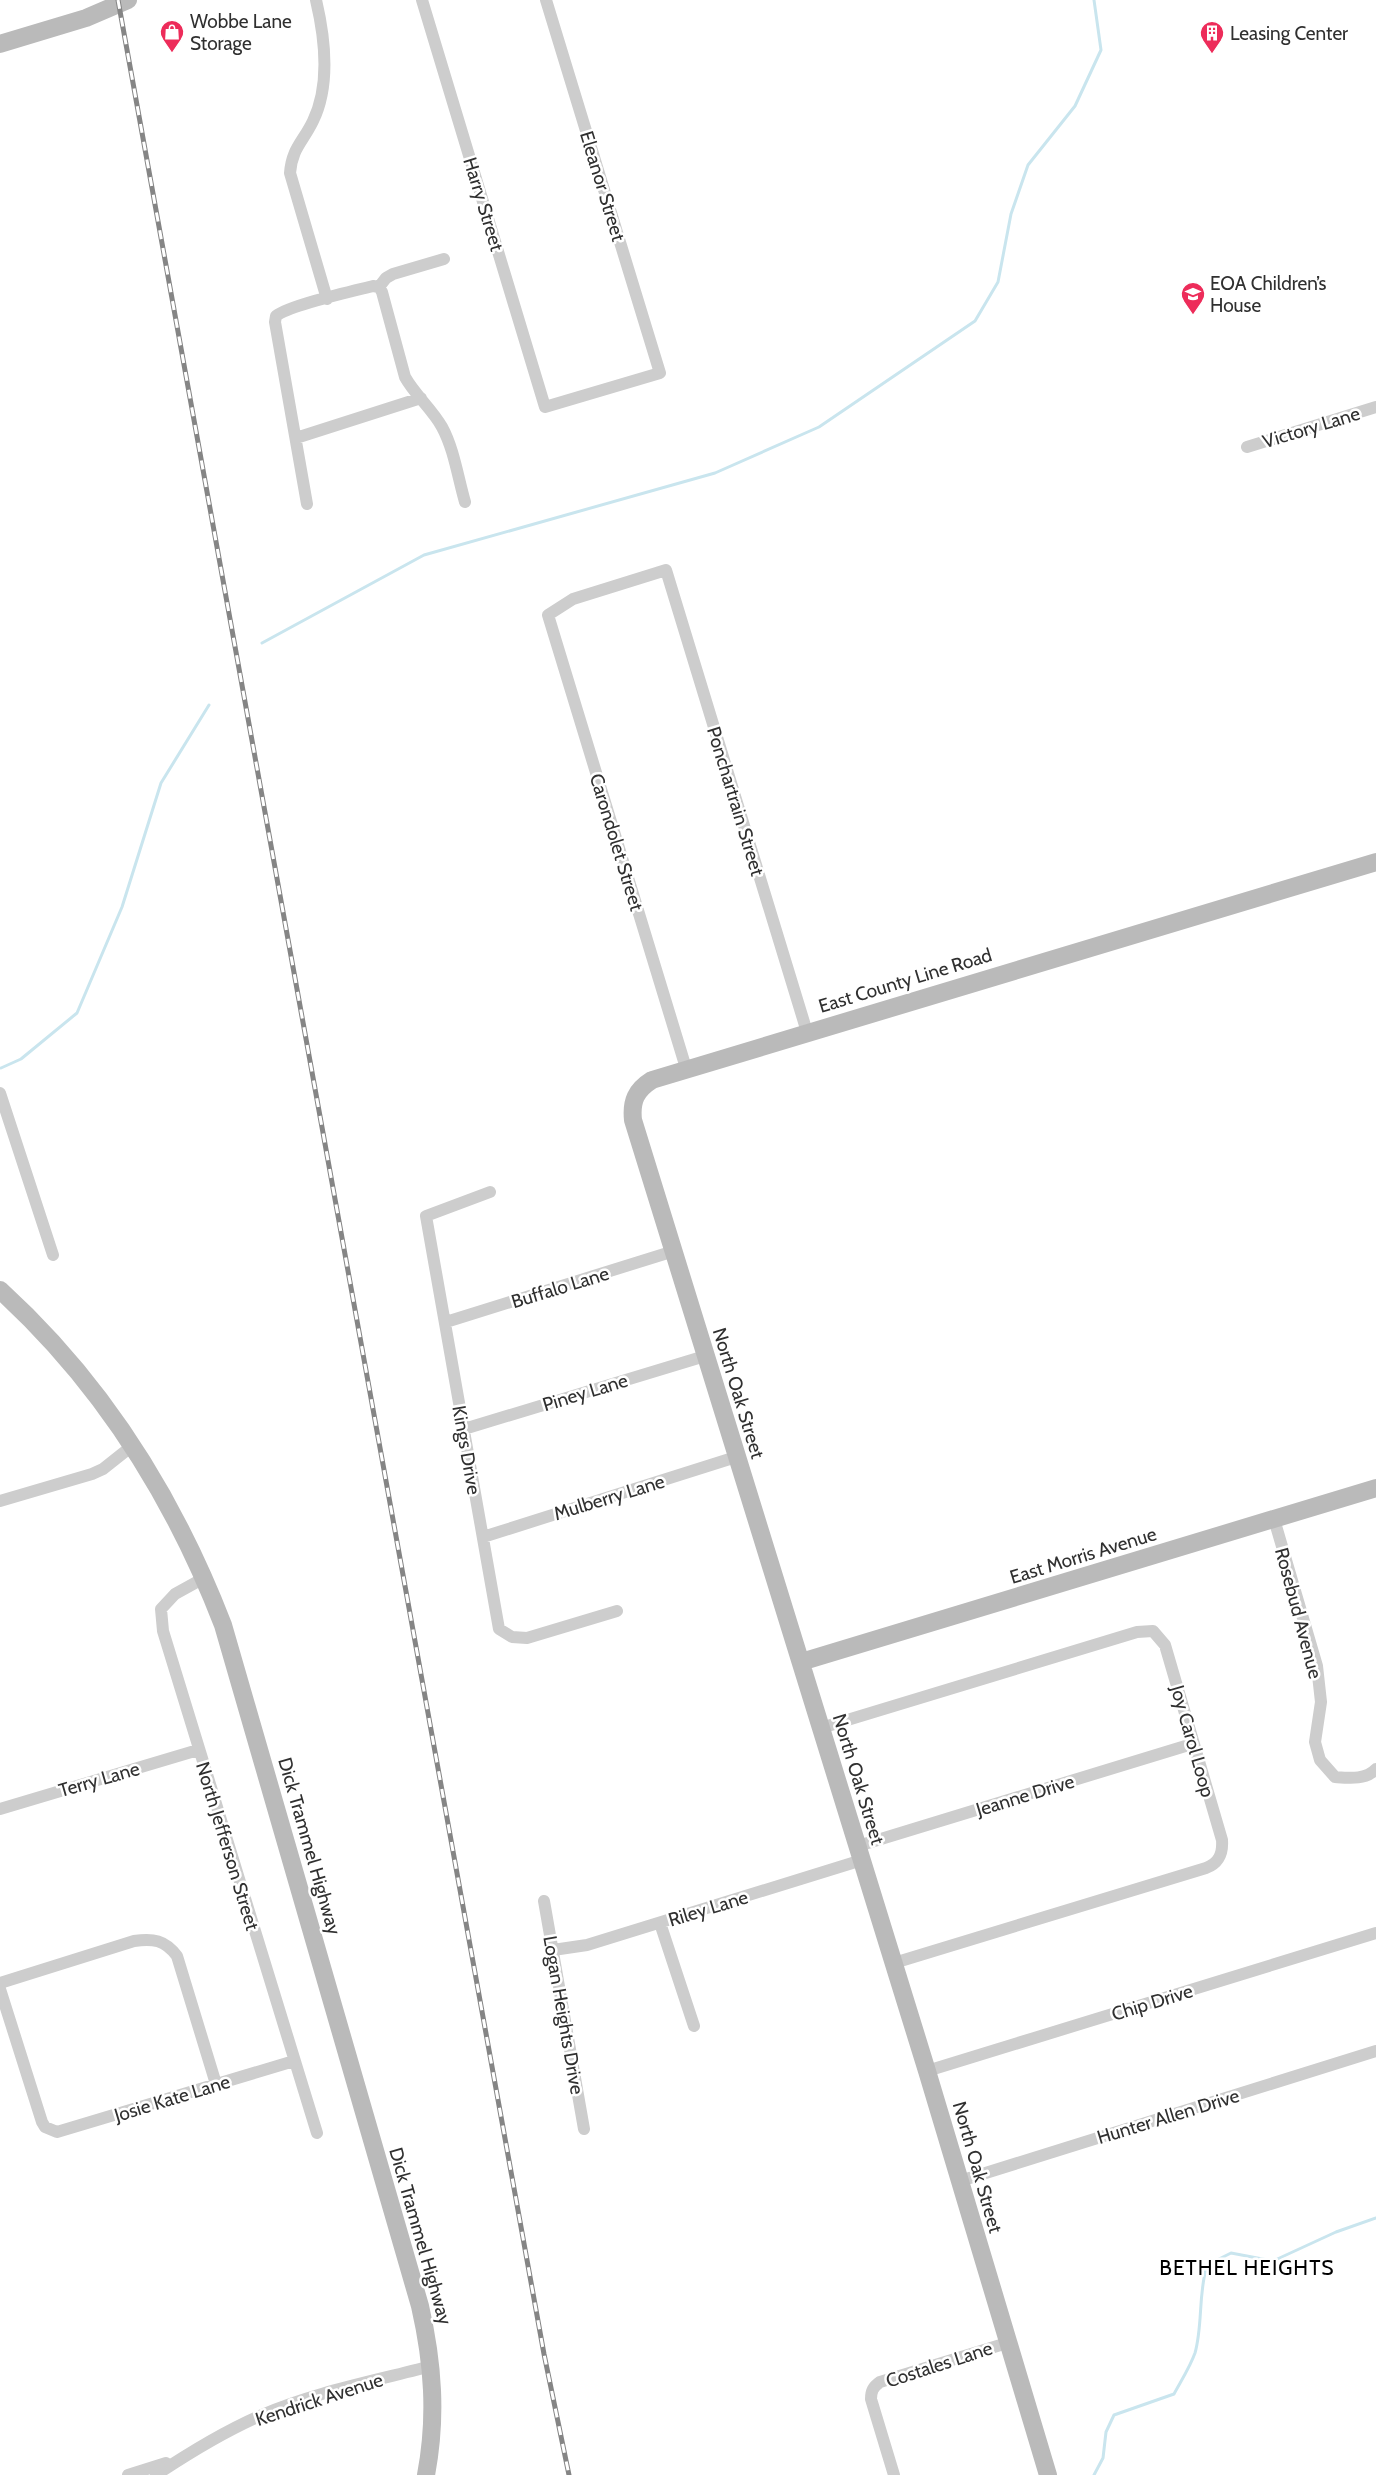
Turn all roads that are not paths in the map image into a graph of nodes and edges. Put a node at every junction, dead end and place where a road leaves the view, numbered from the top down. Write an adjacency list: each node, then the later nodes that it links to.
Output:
1 (128, 0): 5 (street)
2 (316, 0): 8 (street)
3 (422, 0): 9 (street, Harry Street)
4 (546, 0): 9 (street, Eleanor Street)
5 (0, 44)
6 (444, 258): 7 (street)
7 (378, 287): 8 (street); 10 (street)
8 (327, 299): 12 (street)
9 (660, 373)
10 (421, 398): 12 (street); 14 (street)
11 (1376, 408): 13 (street, Victory Lane)
12 (296, 438): 15 (street)
13 (1247, 447)
14 (465, 502)
15 (307, 504)
16 (666, 570): 18 (street, Ponchartrain Street); 19 (street, Carondolet Street)
17 (1376, 862): 18 (street, East County Line Road)
18 (807, 1032): 19 (street, East County Line Road)
19 (686, 1068): 21 (street, East County Line Road)
20 (0, 1092): 24 (street)
21 (635, 1096): 23 (street, North Oak Street)
22 (490, 1192): 26 (street, Kings Drive)
23 (674, 1251): 26 (street, Buffalo Lane); 27 (street, North Oak Street)
24 (53, 1255)
25 (0, 1290): 29 (street, Dick Trammel Highway)
26 (446, 1322): 28 (street, Kings Drive)
27 (706, 1356): 28 (street, Piney Lane); 30 (street, North Oak Street)
28 (464, 1429): 34 (street, Kings Drive)
29 (132, 1446): 32 (street); 35 (street, Dick Trammel Highway)
30 (736, 1457): 34 (street, Mulberry Lane); 37 (street, North Oak Street)
31 (1376, 1488): 33 (street, East Morris Avenue)
32 (0, 1501)
33 (1274, 1519): 37 (street, East Morris Avenue); 41 (street, Rosebud Avenue)
34 (482, 1537): 36 (street, Kings Drive)
35 (204, 1578): 40 (street, North Jefferson Street); 60 (street, Dick Trammel Highway)
36 (616, 1611)
37 (801, 1662): 38 (street, North Oak Street)
38 (821, 1728): 39 (street, Joy Carol Loop); 43 (street, North Oak Street)
39 (1192, 1744): 43 (street, Jeanne Drive); 48 (street, Joy Carol Loop)
40 (198, 1750): 42 (street, Terry Lane); 53 (street, North Jefferson Street)
41 (1376, 1768)
42 (0, 1809)
43 (860, 1853): 45 (street, Riley Lane); 48 (street, North Oak Street)
44 (544, 1901): 47 (street, Logan Heights Drive)
45 (660, 1922): 47 (street, Riley Lane); 51 (street)
46 (1376, 1933): 54 (street, Chip Drive)
47 (553, 1950): 56 (street, Logan Heights Drive)
48 (894, 1963): 54 (street, North Oak Street)
49 (0, 1983): 55 (street)
50 (0, 1989): 55 (street, Josie Kate Lane)
51 (694, 2026)
52 (1376, 2051): 58 (street, Hunter Allen Drive)
53 (294, 2061): 55 (street, Josie Kate Lane); 57 (street, North Jefferson Street)
54 (927, 2071): 58 (street, North Oak Street)
55 (216, 2084)
56 (584, 2129)
57 (317, 2132)
58 (960, 2181): 59 (street, North Oak Street)
59 (1008, 2343): 65 (street, Costales Lane); 66 (street, North Oak Street)
60 (431, 2366): 61 (street, Kendrick Avenue); 64 (street, Dick Trammel Highway)
61 (185, 2456): 62 (street, Kendrick Avenue); 63 (street, Kendrick Avenue)
62 (128, 2475)
63 (156, 2475)
64 (426, 2475)
65 (894, 2475)
66 (1048, 2475)

